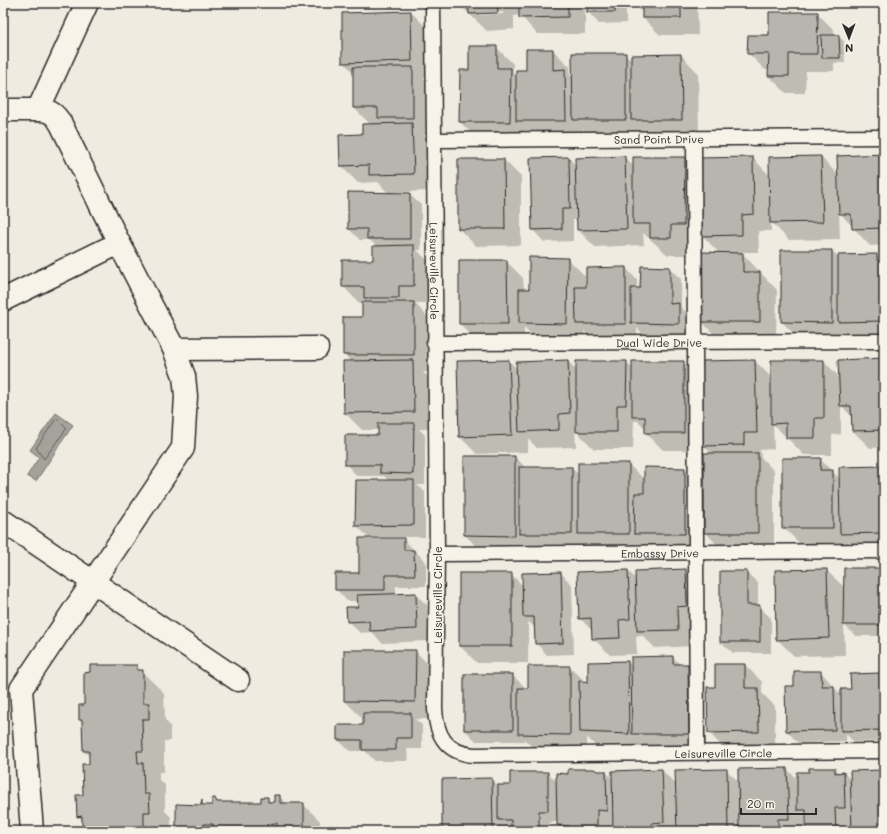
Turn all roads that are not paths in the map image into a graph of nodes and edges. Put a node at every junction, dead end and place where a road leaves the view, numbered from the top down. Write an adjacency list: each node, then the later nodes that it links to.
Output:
1 (86, 3): 4 (street)
2 (433, 3): 7 (lane, Leisureville Circle)
3 (3, 110): 4 (street)
4 (38, 110): 8 (street)
5 (884, 137): 6 (lane, Sand Point Drive)
6 (694, 138): 7 (lane, Sand Point Drive); 10 (lane)
7 (434, 140): 12 (lane, Leisureville Circle)
8 (119, 243): 9 (street); 14 (street)
9 (3, 300)
10 (695, 341): 11 (lane, Dual Wide Drive); 12 (lane, Dual Wide Drive); 17 (lane)
11 (884, 341)
12 (434, 343): 18 (lane, Leisureville Circle)
13 (317, 348): 14 (street)
14 (174, 349): 19 (street)
15 (3, 521): 19 (street)
16 (884, 551): 17 (lane, Embassy Drive)
17 (696, 552): 18 (lane, Embassy Drive); 23 (lane)
18 (437, 554): 23 (lane, Leisureville Circle)
19 (92, 581): 20 (street); 21 (street)
20 (238, 680)
21 (12, 689): 24 (street)
22 (884, 751): 23 (lane, Leisureville Circle)
23 (697, 752)
24 (32, 831)

